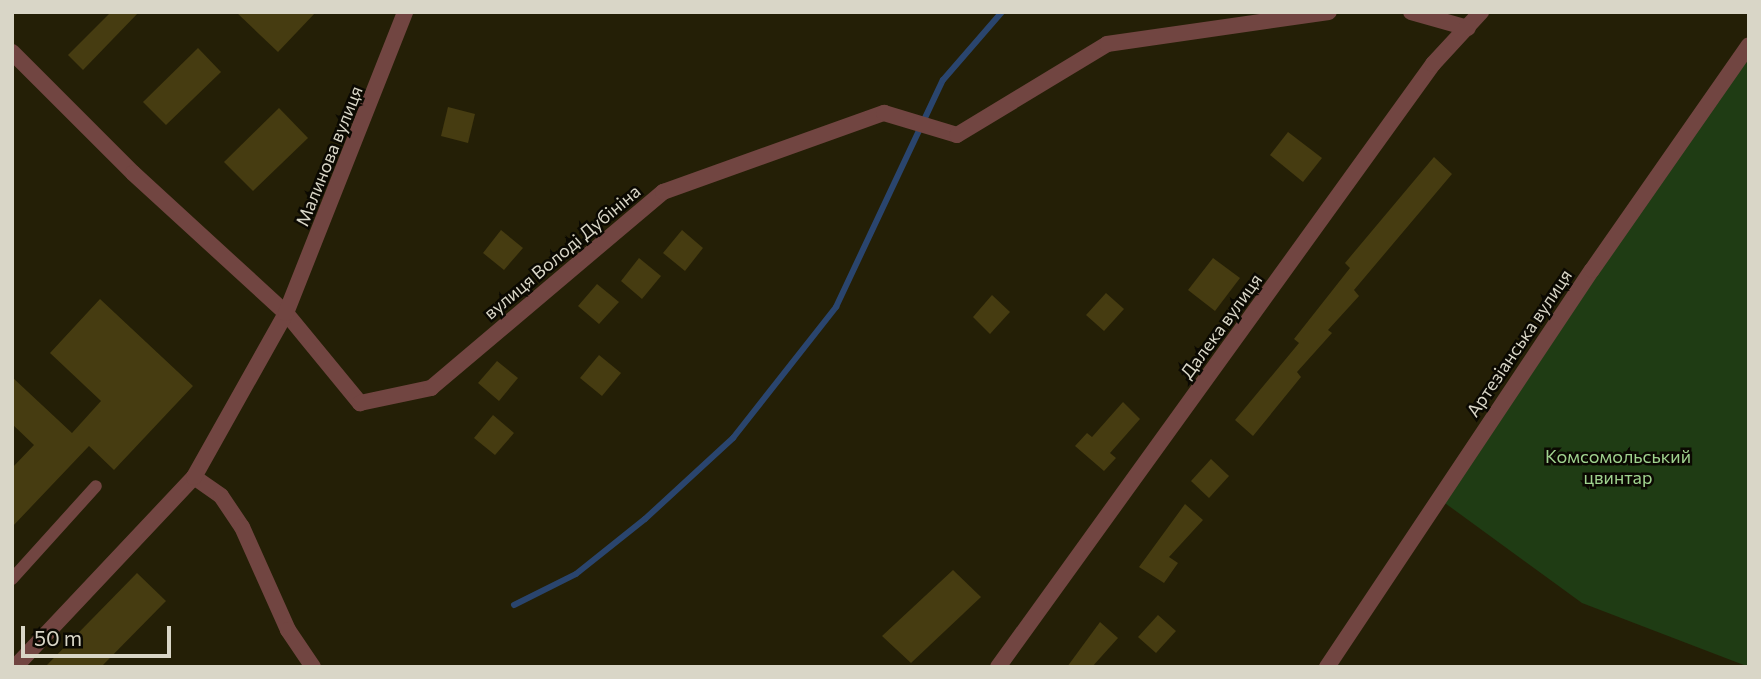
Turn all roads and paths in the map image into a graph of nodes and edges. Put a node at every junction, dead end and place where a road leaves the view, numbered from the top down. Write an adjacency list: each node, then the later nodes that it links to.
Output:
1 (405, 12): 8 (street, Малинова вулиця)
2 (1329, 12): 8 (street, вулиця Володі Дубініна)
3 (1411, 12): 5 (street)
4 (1481, 12): 5 (street, Далека вулиця)
5 (1468, 29): 14 (street, Далека вулиця)
6 (1749, 45): 15 (street, Артезіанська вулиця)
7 (12, 52): 8 (street)
8 (286, 313): 9 (street)
9 (194, 477): 12 (street); 13 (street)
10 (96, 486): 11 (street)
11 (12, 579)
12 (15, 667)
13 (313, 667)
14 (998, 667)
15 (1327, 667)

